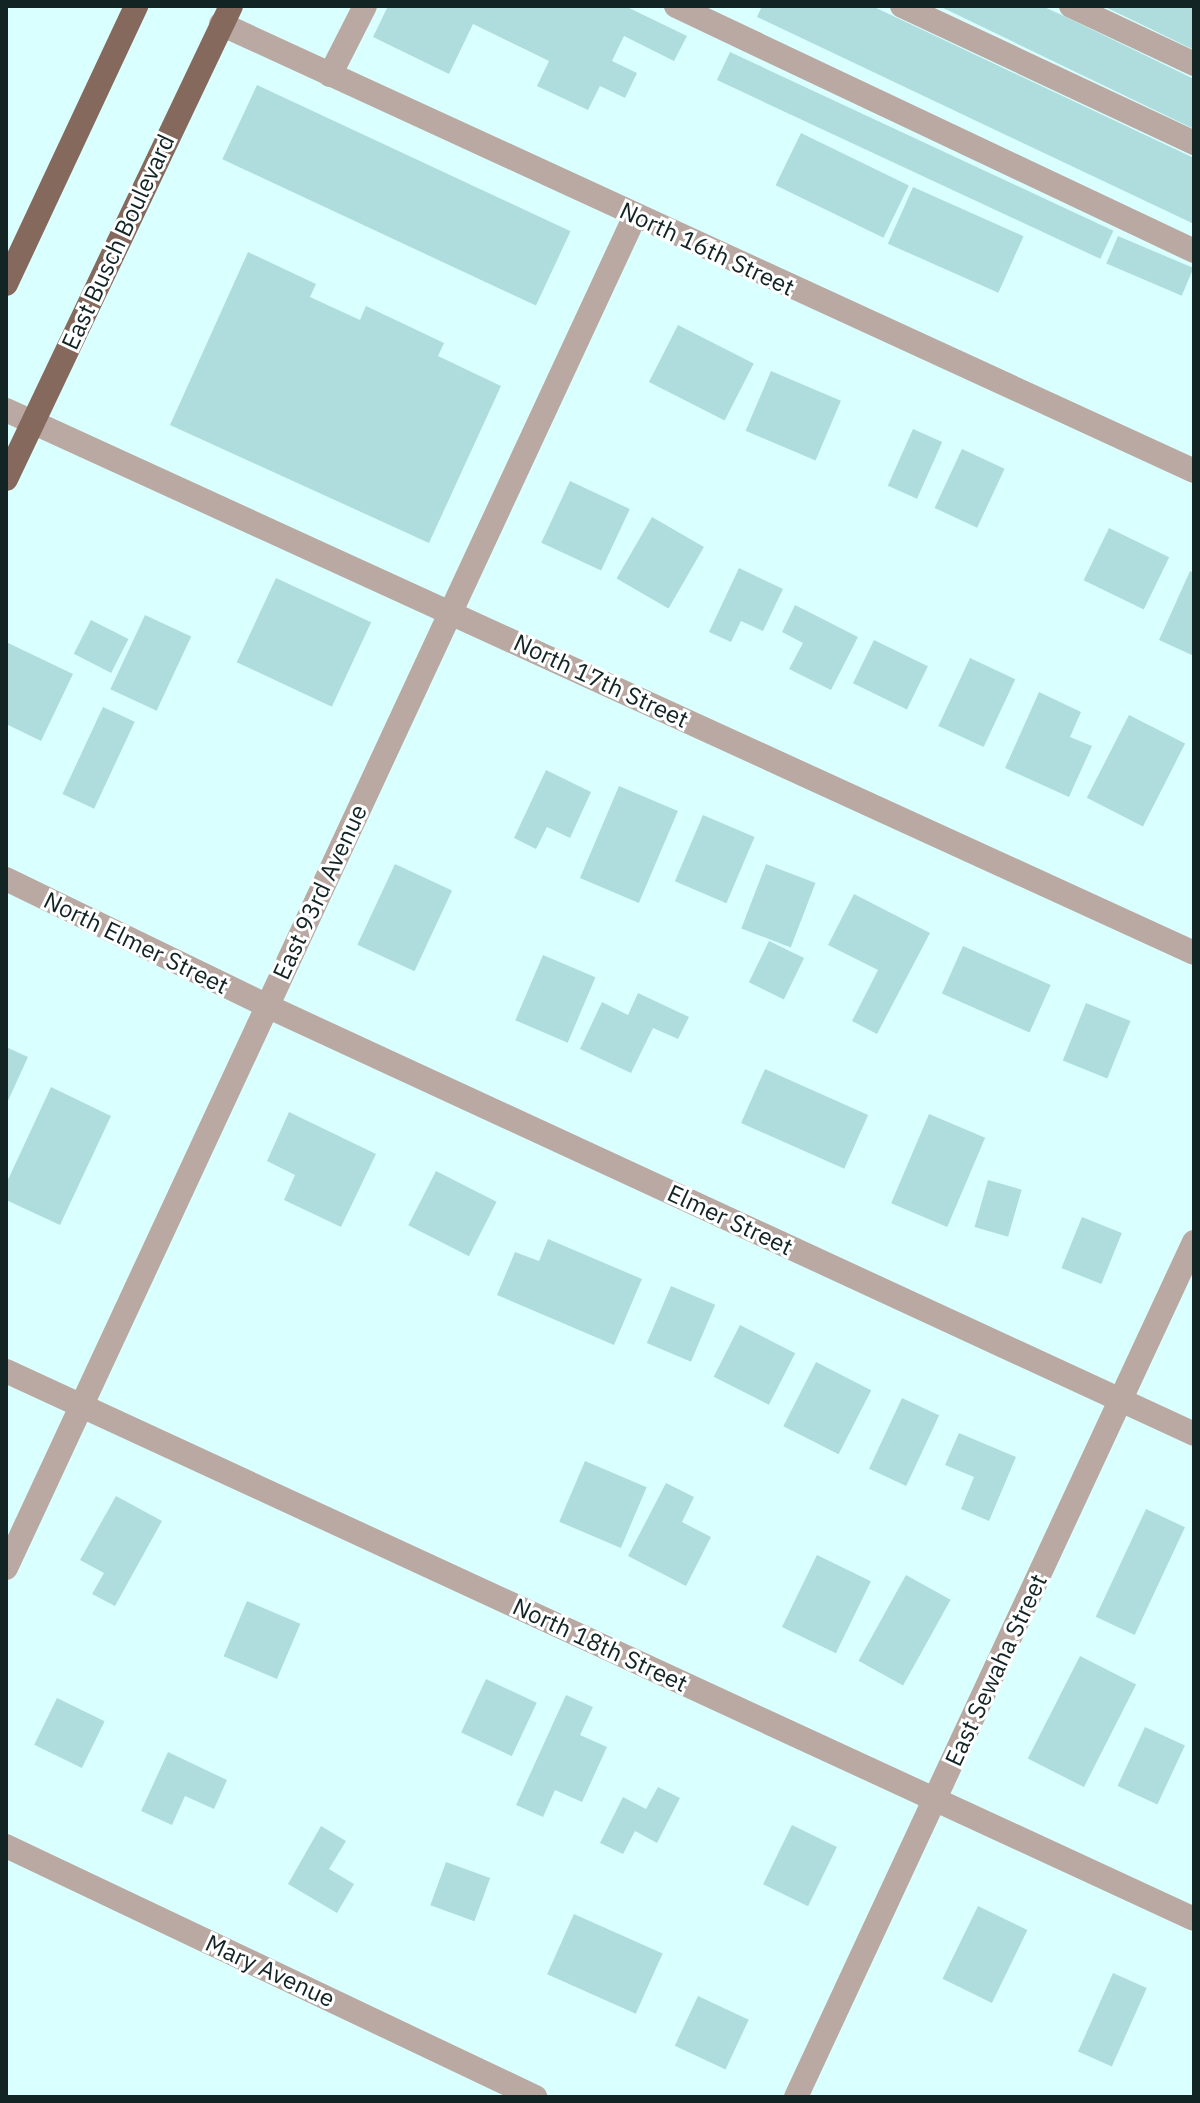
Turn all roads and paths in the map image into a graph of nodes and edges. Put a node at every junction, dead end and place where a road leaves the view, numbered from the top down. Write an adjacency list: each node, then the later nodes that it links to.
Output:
1 (136, 6): 13 (main road)
2 (365, 6): 9 (street)
3 (676, 6): 7 (street)
4 (902, 6): 10 (street)
5 (1071, 6): 8 (street)
6 (226, 15): 9 (street, North 16th Street); 15 (main road, East Busch Boulevard)
7 (726, 17): 12 (street)
8 (1194, 64)
9 (330, 75): 11 (street, North 16th Street)
10 (1194, 143)
11 (635, 216): 16 (street, North 16th Street); 18 (street, East 93rd Avenue)
12 (1194, 251)
13 (6, 284)
14 (6, 410): 15 (street, North 17th Street)
15 (32, 423): 17 (main road, East Busch Boulevard); 18 (street, North 17th Street)
16 (1194, 471)
17 (6, 479)
18 (451, 612): 20 (street, North 17th Street); 21 (street, East 93rd Avenue)
19 (6, 879): 21 (street, North Elmer Street)
20 (1194, 953)
21 (267, 1006): 24 (street, Elmer Street); 25 (street, East 93rd Avenue)
22 (1194, 1242): 24 (street, East Sewaha Street)
23 (6, 1371): 25 (street, North 18th Street)
24 (1121, 1400): 26 (street, Elmer Street); 28 (street, East Sewaha Street)
25 (81, 1406): 27 (street, East 93rd Avenue); 28 (street, North 18th Street)
26 (1194, 1434)
27 (6, 1568)
28 (936, 1799): 30 (street, North 18th Street); 32 (street, East Sewaha Street)
29 (6, 1846): 31 (street, Mary Avenue)
30 (1194, 1919)
31 (535, 2097)
32 (796, 2097)

